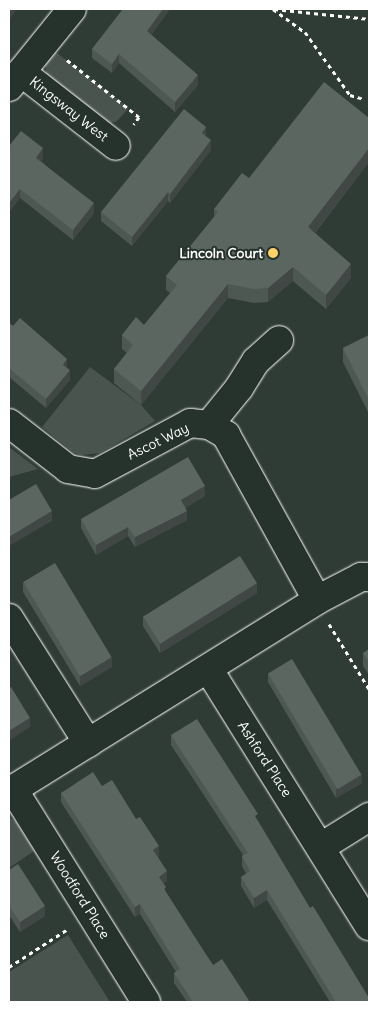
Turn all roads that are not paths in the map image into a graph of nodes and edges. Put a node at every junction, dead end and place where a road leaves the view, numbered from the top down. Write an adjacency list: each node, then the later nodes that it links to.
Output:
1 (72, 9): 2 (street, Kingsway West)
2 (15, 80): 3 (street, Kingsway West)
3 (116, 146)
4 (279, 340): 6 (street)
5 (9, 423): 6 (street, Ascot Way)
6 (209, 425): 8 (street, Ascot Way)
7 (365, 577): 8 (street)
8 (316, 601): 10 (street)
9 (9, 618): 11 (street)
10 (208, 670): 11 (street); 14 (street, Ashford Place)
11 (88, 743): 12 (street)
12 (11, 790): 16 (street, Woodford Place)
13 (369, 817): 14 (street)
14 (322, 848): 15 (street, Ashford Place)
15 (369, 926)
16 (146, 1002)

